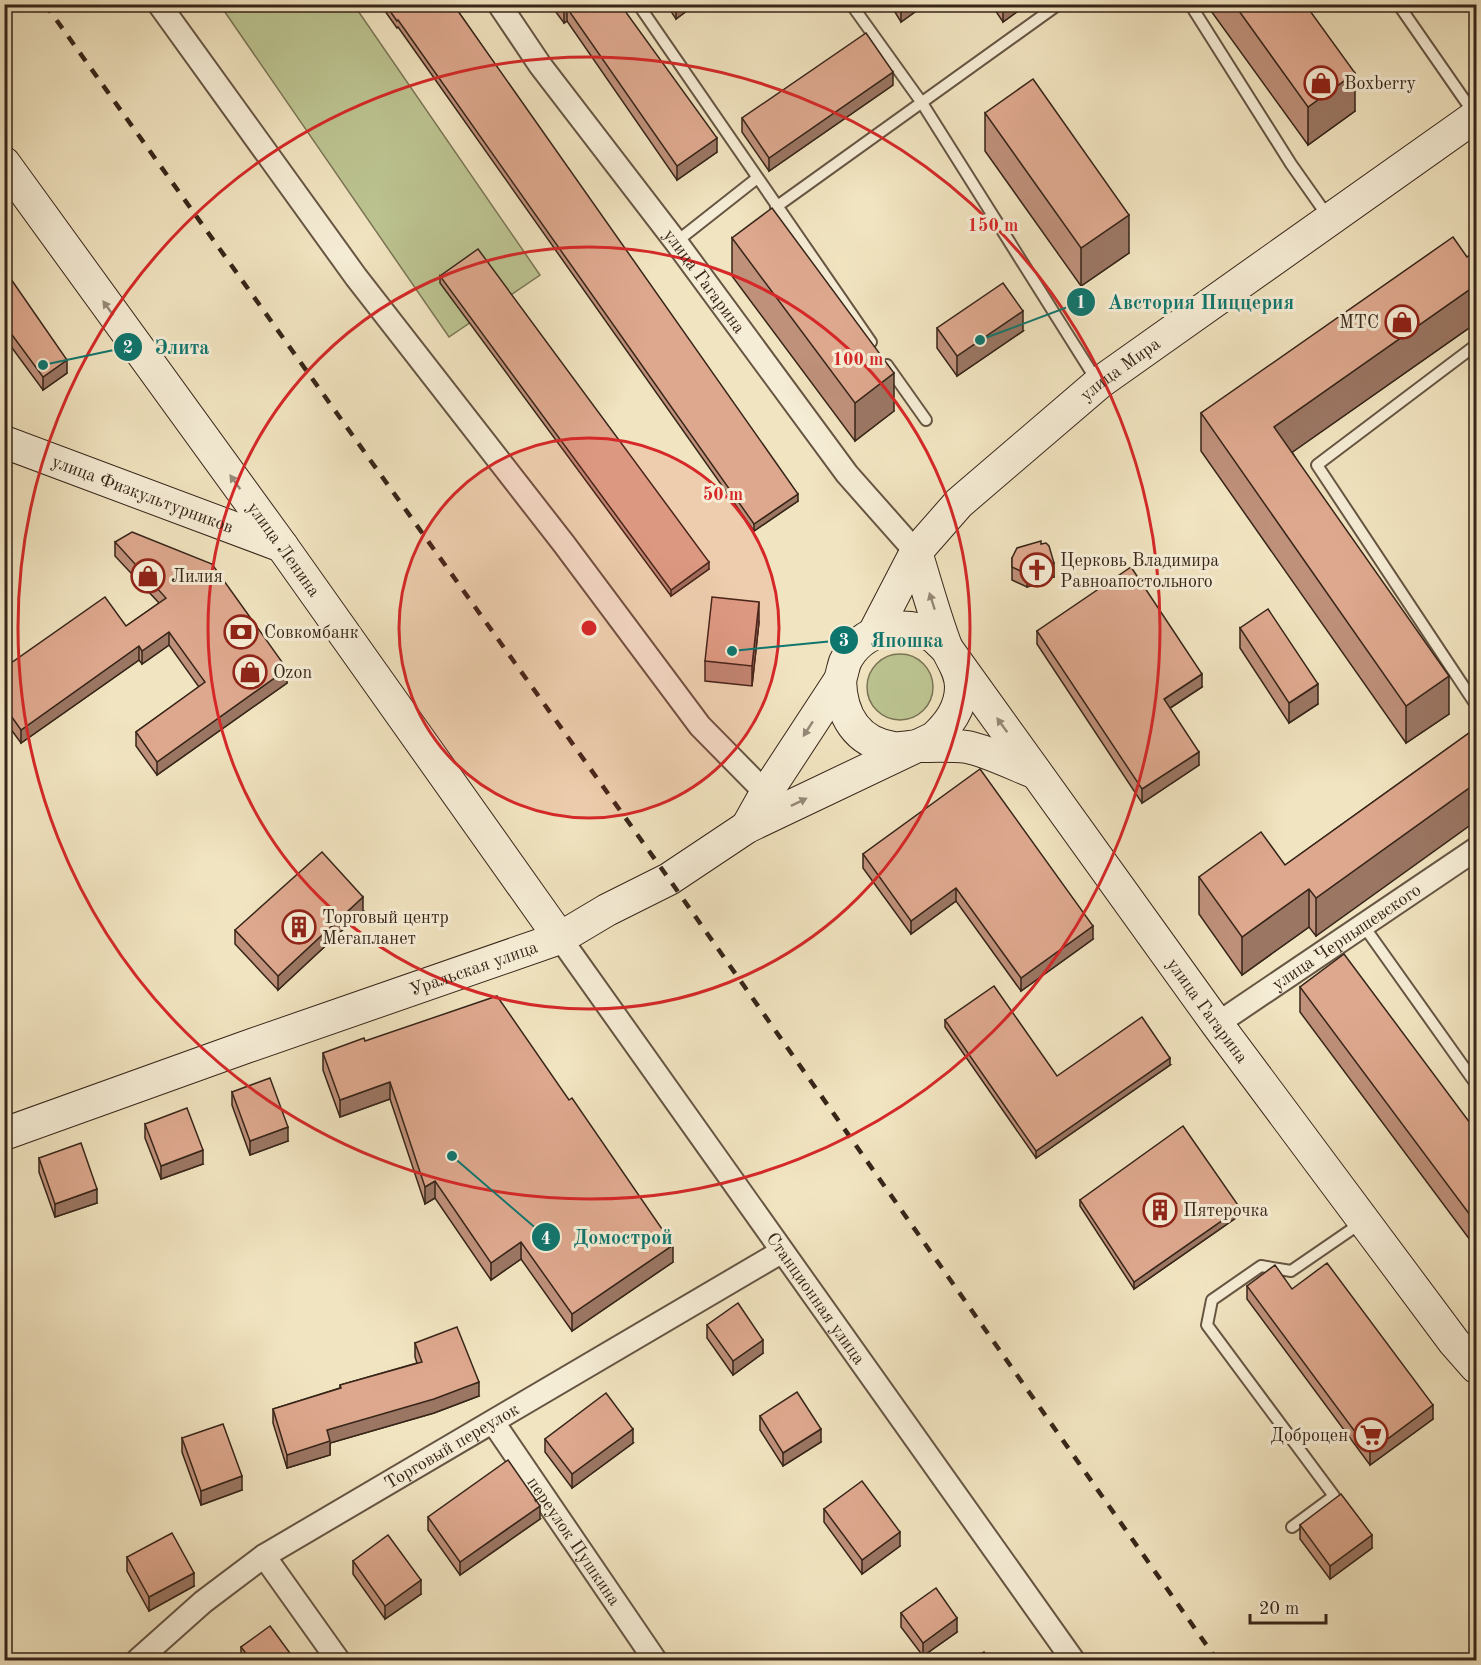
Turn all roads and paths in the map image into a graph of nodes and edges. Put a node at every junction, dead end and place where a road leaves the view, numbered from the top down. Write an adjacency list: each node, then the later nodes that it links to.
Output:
1 (159, 4): 27 (street)
2 (499, 4): 14 (street, улица Гагарина)
3 (638, 4): 11 (lane)
4 (851, 4): 8 (lane)
5 (1059, 4): 8 (lane)
6 (1190, 4): 13 (lane)
7 (1398, 4): 9 (lane)
8 (922, 104): 12 (lane); 16 (lane)
9 (1476, 117): 13 (main road, улица Мира)
10 (4, 164): 19 (main road, улица Ленина, one-way to 10)
11 (756, 179): 12 (lane); 14 (lane)
12 (776, 207): 17 (lane)
13 (1330, 219): 16 (main road, улица Мира)
14 (676, 242): 20 (street, улица Гагарина)
15 (1476, 345): 24 (lane)
16 (1099, 383): 20 (main road, улица Мира)
17 (926, 420)
18 (4, 442): 19 (main road, улица Физкультурников)
19 (282, 546): 31 (main road, улица Ленина)
20 (916, 552): 21 (main road, улица Мира); 22 (main road, one-way to 20)
21 (874, 633): 22 (main road); 23 (main road)
22 (948, 650): 25 (main road); 26 (main road, улица Гагарина, one-way to 22)
23 (840, 680): 25 (main road); 27 (main road, one-way to 27)
24 (1476, 705)
25 (916, 746): 26 (main road); 28 (main road, Уральская улица, one-way to 25)
26 (1036, 773): 32 (main road, улица Гагарина)
27 (766, 794): 28 (main road)
28 (747, 827): 31 (main road, Уральская улица)
29 (1476, 849): 30 (street, улица Чернышевского)
30 (1363, 925): 32 (street, улица Чернышевского); 33 (lane)
31 (560, 938): 34 (main road, Уральская улица); 36 (street, Станционная улица)
32 (1217, 1024): 35 (main road, улица Гагарина)
33 (1476, 1084)
34 (4, 1134)
35 (1364, 1221): 37 (main road, улица Гагарина); 39 (lane)
36 (781, 1252): 38 (street, Торговый переулок); 44 (street, Станционная улица)
37 (1476, 1367)
38 (493, 1422): 40 (street, Торговый переулок); 43 (street, переулок Пушкина)
39 (1292, 1527)
40 (264, 1556): 41 (street, Торговый переулок); 42 (street)
41 (138, 1660)
42 (338, 1660)
43 (655, 1660)
44 (1073, 1660)

